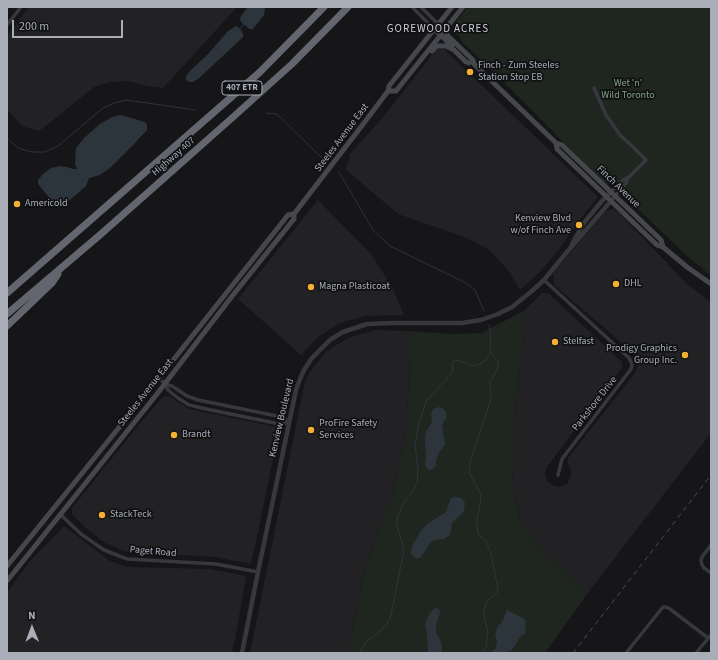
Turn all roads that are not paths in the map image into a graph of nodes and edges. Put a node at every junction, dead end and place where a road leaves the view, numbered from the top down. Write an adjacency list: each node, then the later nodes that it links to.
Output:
1 (21, 7): 8 (street)
2 (324, 7): 25 (highway, Highway 407 / 407 ETR)
3 (348, 7): 22 (highway, Highway 407 / 407 ETR)
4 (413, 7): 9 (street)
5 (421, 7): 9 (street)
6 (452, 7): 9 (main road, Steeles Avenue East)
7 (463, 7): 10 (main road, Steeles Avenue East)
8 (7, 25)
9 (436, 26): 10 (main road, Finch Avenue); 14 (main road, Steeles Avenue East)
10 (442, 33): 11 (main road, Steeles Avenue East); 12 (main road, Finch Avenue)
11 (421, 60): 12 (main road); 14 (main road, Steeles Avenue East)
12 (472, 64): 15 (main road, Finch Avenue)
13 (594, 88): 16 (street)
14 (388, 91): 19 (main road, Steeles Avenue East)
15 (556, 143): 16 (main road, Finch Avenue); 17 (main road, Finch Avenue)
16 (613, 194): 17 (street, Kenview Boulevard); 18 (street); 20 (main road, Finch Avenue)
17 (606, 197): 18 (main road, Finch Avenue); 21 (street, Kenview Boulevard)
18 (611, 202): 20 (main road, Finch Avenue); 21 (street, Kenview Boulevard)
19 (294, 214): 28 (main road, Steeles Avenue East); 29 (main road, Steeles Avenue East)
20 (663, 247): 24 (main road, Finch Avenue)
21 (567, 252): 23 (street, Kenview Boulevard)
22 (62, 267): 26 (highway, Highway 407 / 407 ETR); 27 (highway)
23 (544, 280): 32 (street, Kenview Boulevard); 33 (street, Parkshore Drive)
24 (711, 284)
25 (7, 293)
26 (7, 314)
27 (7, 326)
28 (158, 378): 29 (street); 36 (main road, Steeles Avenue East)
29 (165, 384): 30 (street); 31 (street); 34 (main road, Steeles Avenue East)
30 (213, 403): 31 (street); 32 (street)
31 (212, 410): 32 (street)
32 (289, 422): 37 (street, Kenview Boulevard)
33 (558, 475)
34 (60, 514): 37 (street, Paget Road); 39 (main road, Steeles Avenue East)
35 (711, 545): 38 (street)
36 (7, 566)
37 (258, 572): 41 (street, Kenview Boulevard)
38 (711, 573)
39 (7, 581)
40 (710, 636): 42 (street); 43 (street)
41 (242, 653)
42 (626, 653)
43 (696, 653)

